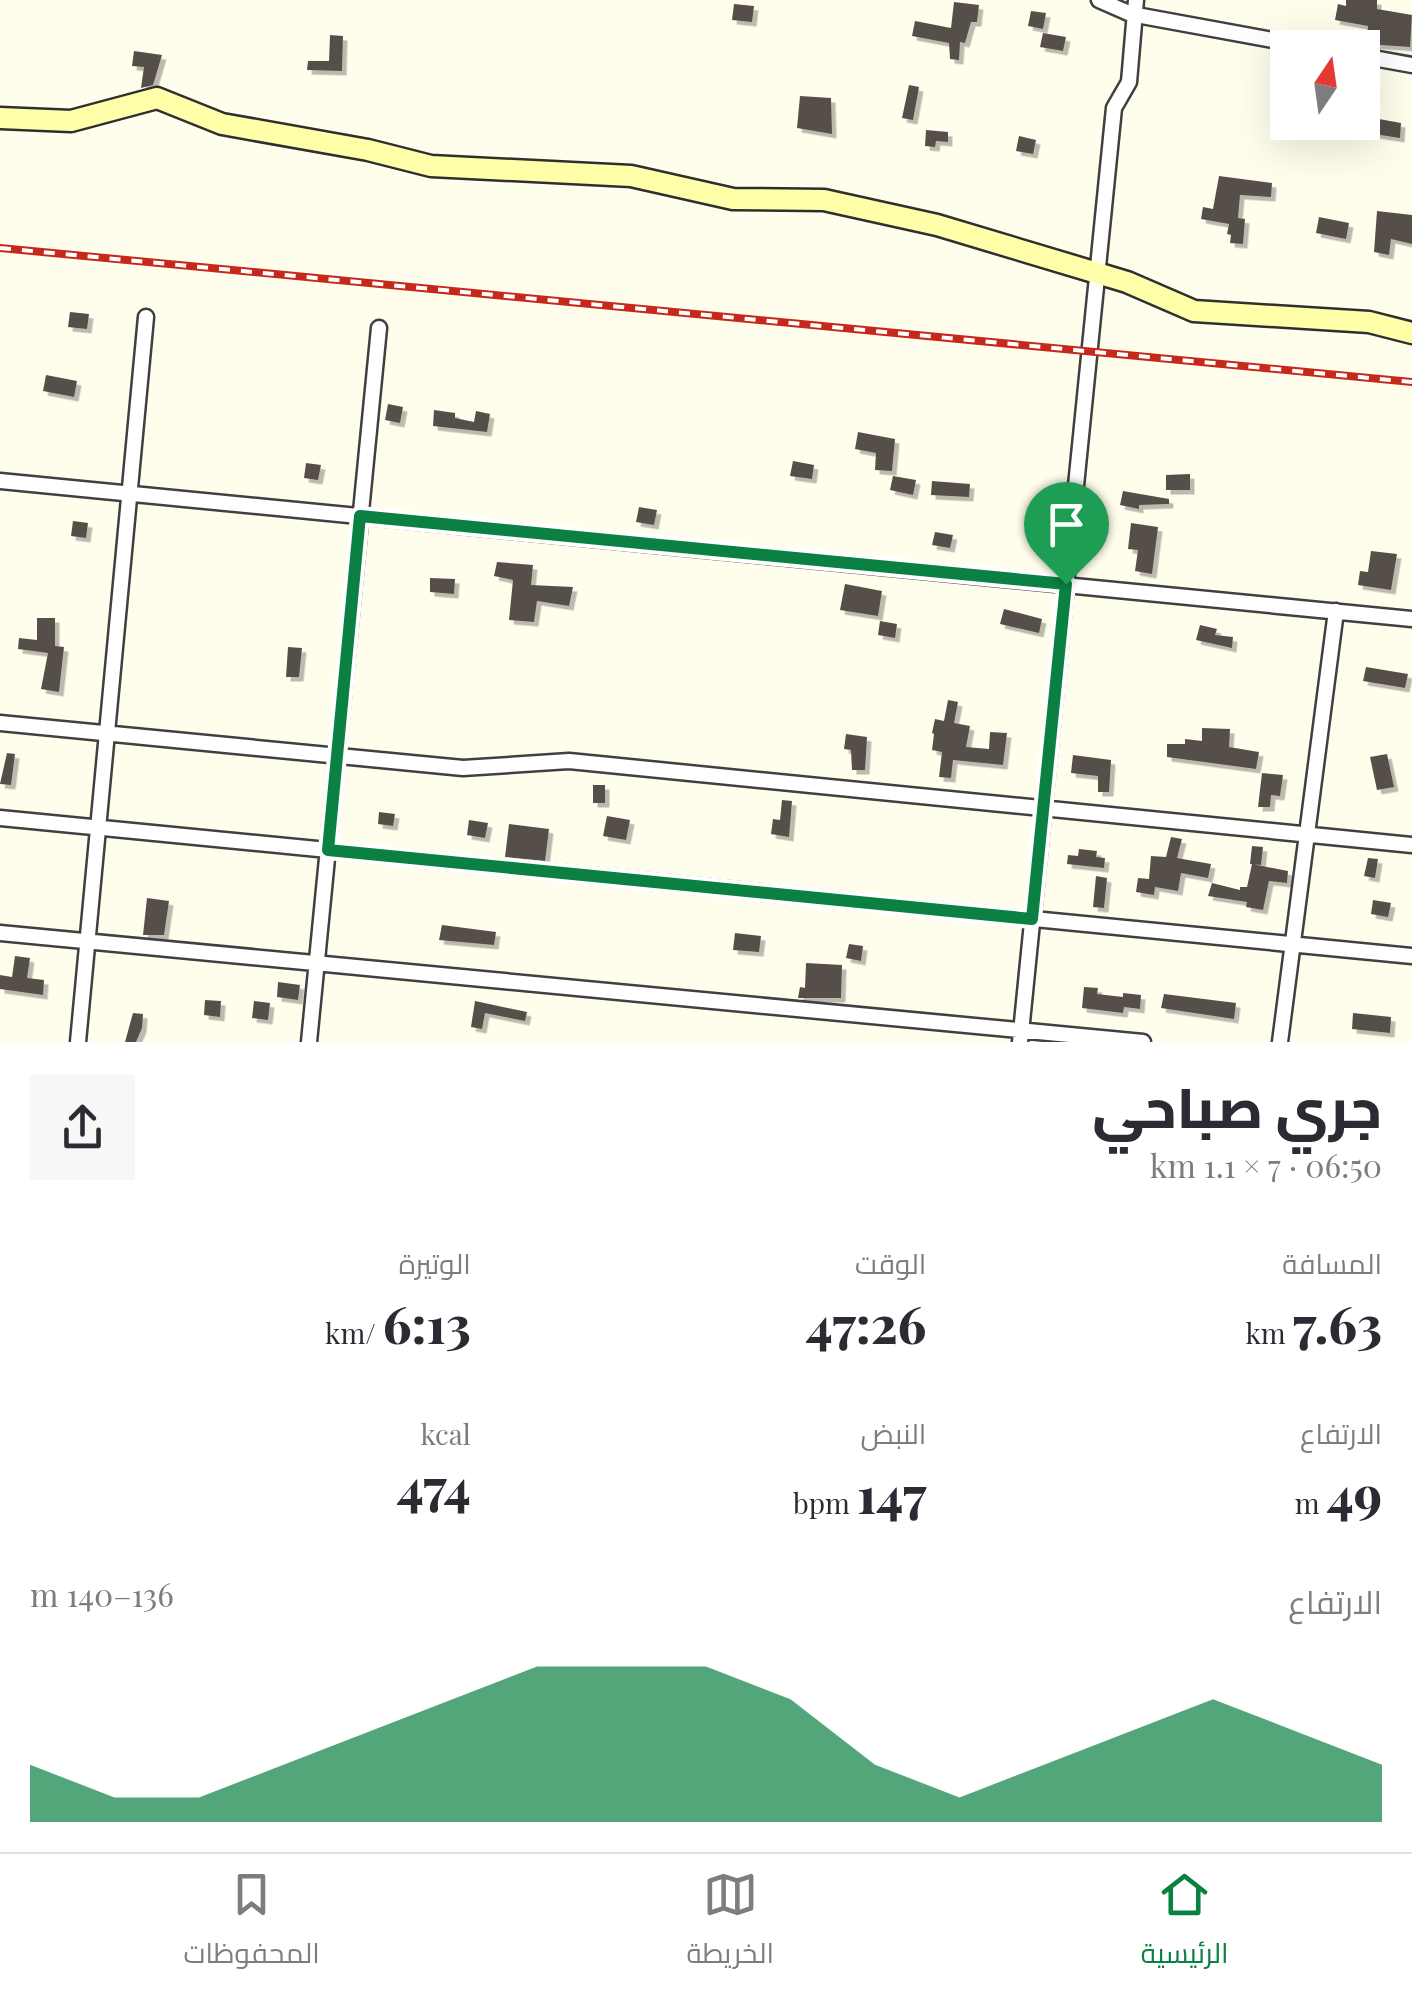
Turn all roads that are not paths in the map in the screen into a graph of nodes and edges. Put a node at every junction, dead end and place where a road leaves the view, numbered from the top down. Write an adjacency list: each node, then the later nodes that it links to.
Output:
1 (1099, 0): 2 (street)
2 (1136, 7): 3 (street); 7 (street)
3 (1270, 38)
4 (1380, 59): 5 (street)
5 (1412, 65)
6 (0, 118): 7 (street)
7 (1098, 274): 10 (street); 14 (street)
8 (146, 317): 12 (street)
9 (379, 328): 13 (street)
10 (1412, 333)
11 (0, 480): 12 (street)
12 (129, 493): 13 (street); 18 (street)
13 (360, 516): 14 (street); 19 (street)
14 (1066, 584): 15 (street); 20 (street)
15 (1336, 610): 16 (street); 23 (street)
16 (1412, 619)
17 (0, 722): 18 (street)
18 (107, 734): 19 (street); 22 (street)
19 (337, 756): 20 (street); 25 (street)
20 (1042, 810): 23 (street); 26 (street)
21 (0, 818): 22 (street)
22 (98, 828): 25 (street); 28 (street)
23 (1307, 835): 24 (street); 29 (street)
24 (1412, 845)
25 (328, 850): 26 (street); 31 (street)
26 (1032, 919): 29 (street); 32 (street)
27 (0, 933): 28 (street)
28 (88, 941): 31 (street); 33 (street)
29 (1292, 944): 30 (street); 36 (street)
30 (1412, 956)
31 (316, 963): 32 (street); 34 (street)
32 (1021, 1036): 35 (street)
33 (78, 1042)
34 (309, 1042)
35 (1142, 1042)
36 (1280, 1042)

